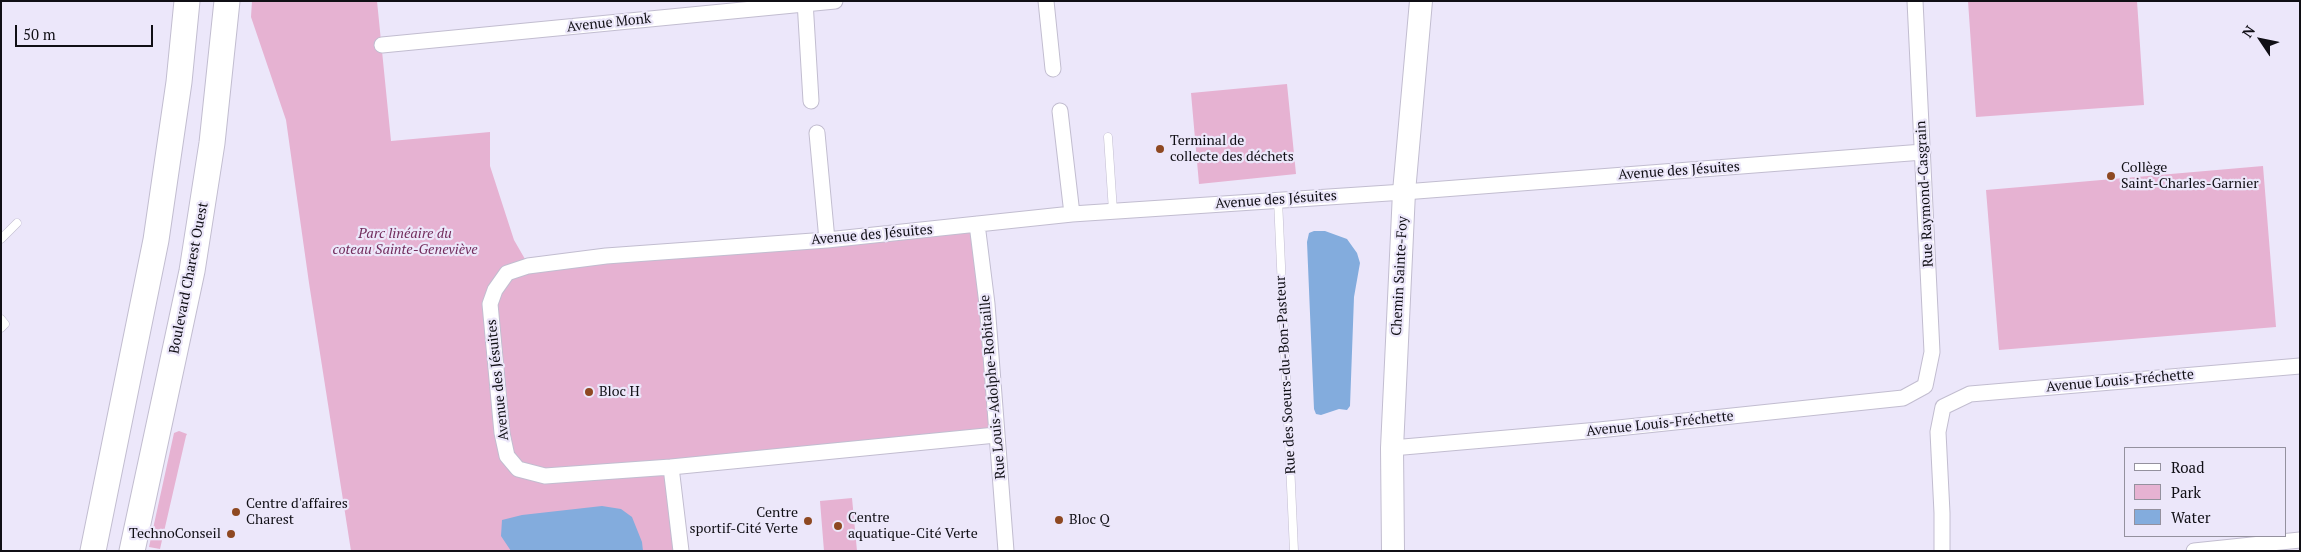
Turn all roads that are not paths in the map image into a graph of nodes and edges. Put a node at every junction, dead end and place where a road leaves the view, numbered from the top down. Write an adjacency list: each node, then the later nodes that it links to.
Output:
1 (188, 1): 31 (main road)
2 (227, 1): 32 (main road, Boulevard Charest Ouest)
3 (835, 1): 7 (street, Avenue Monk)
4 (1046, 1): 9 (street)
5 (1421, 1): 15 (main road, Chemin Sainte-Foy)
6 (1915, 1): 14 (street, Rue Raymond-Casgrain)
7 (805, 2): 8 (street, Avenue Monk); 10 (street)
8 (382, 45)
9 (1053, 69)
10 (811, 101)
11 (1060, 111): 18 (street)
12 (817, 133): 22 (street)
13 (1108, 137): 17 (lane)
14 (1923, 152): 15 (street, Avenue des Jésuites); 26 (street, Rue Raymond-Casgrain)
15 (1404, 192): 16 (street, Avenue des Jésuites); 28 (main road, Chemin Sainte-Foy)
16 (1278, 200): 17 (street, Avenue des Jésuites); 35 (lane, Rue des Soeurs-du-Bon-Pasteur)
17 (1113, 211): 18 (street, Avenue des Jésuites)
18 (1072, 214): 20 (street, Avenue des Jésuites)
19 (17, 223): 21 (lane)
20 (977, 224): 22 (street, Avenue des Jésuites); 27 (street, Rue Louis-Adolphe-Robitaille)
21 (1, 239)
22 (827, 240): 29 (street, Avenue des Jésuites)
23 (1, 319): 24 (lane)
24 (1, 328)
25 (2300, 366): 37 (street, Avenue Louis-Fréchette)
26 (1925, 386): 28 (street, Avenue Louis-Fréchette)
27 (996, 435): 29 (street, Avenue des Jésuites); 34 (street, Rue Louis-Adolphe-Robitaille)
28 (1392, 448): 36 (main road, Chemin Sainte-Foy)
29 (671, 467): 33 (street)
30 (2300, 540): 38 (street)
31 (93, 551)
32 (132, 551)
33 (681, 551)
34 (1006, 551)
35 (1294, 551)
36 (1393, 551)
37 (1942, 551)
38 (2194, 551)

